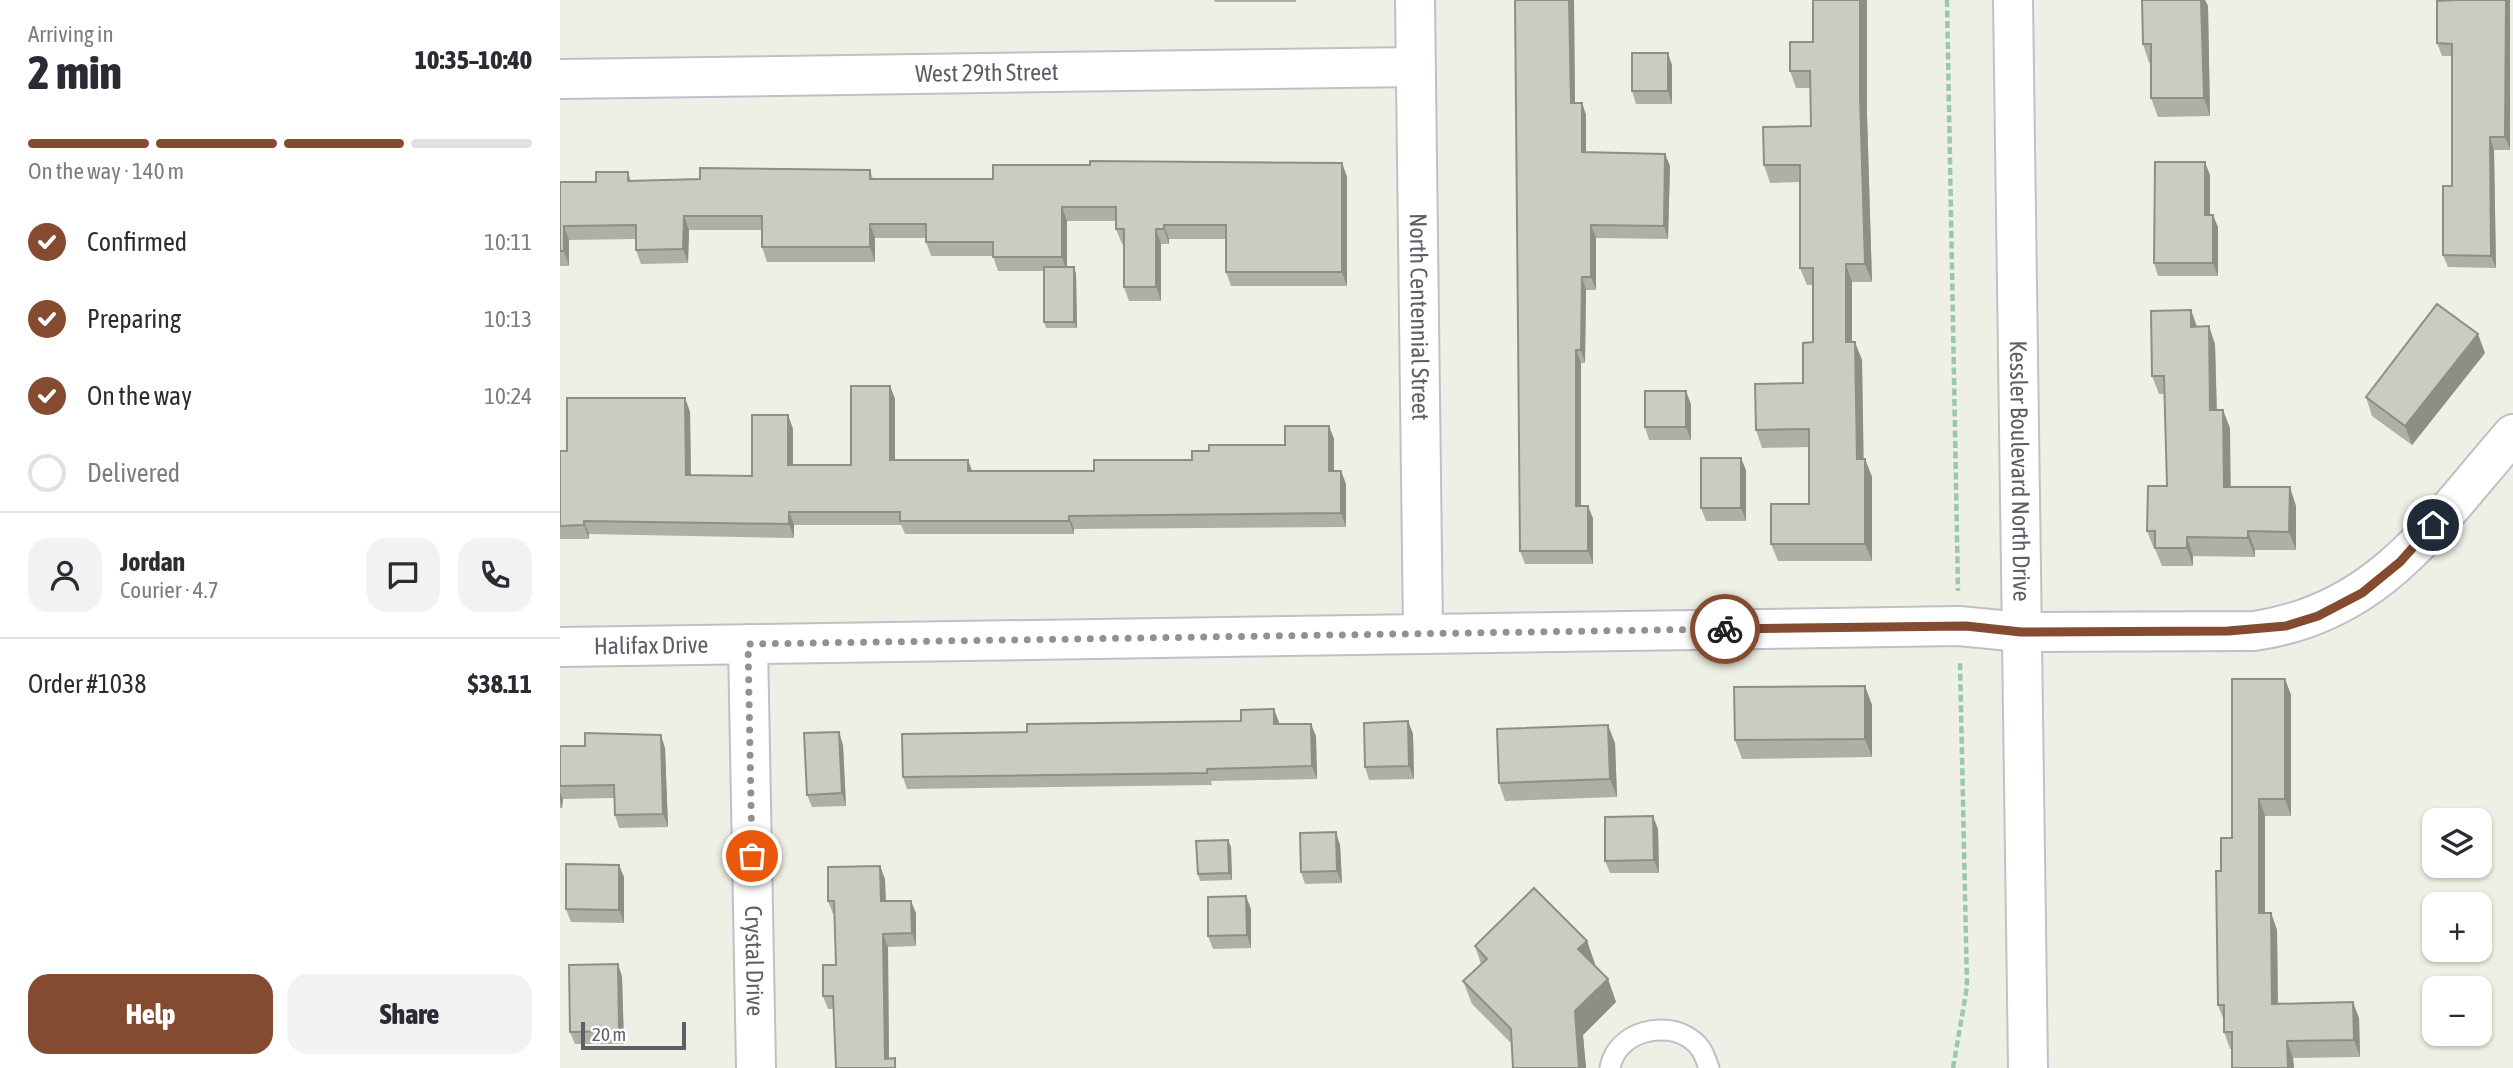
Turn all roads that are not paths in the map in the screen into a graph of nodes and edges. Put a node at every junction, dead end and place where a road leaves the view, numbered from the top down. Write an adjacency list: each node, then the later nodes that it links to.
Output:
1 (1415, 0): 3 (street, North Centennial Street)
2 (2013, 0): 6 (street, Kessler Boulevard North Drive)
3 (1415, 67): 4 (street, West 29th Street); 7 (street, North Centennial Street)
4 (560, 79)
5 (2513, 434): 6 (street, Halifax Drive)
6 (2021, 632): 7 (street, Halifax Drive); 13 (street, Kessler Boulevard North Drive)
7 (1423, 634): 8 (street, Halifax Drive)
8 (748, 644): 9 (street, Halifax Drive); 10 (street, Crystal Drive)
9 (560, 648)
10 (756, 1068)
11 (1611, 1068): 12 (lane)
12 (1709, 1068)
13 (2028, 1068)

